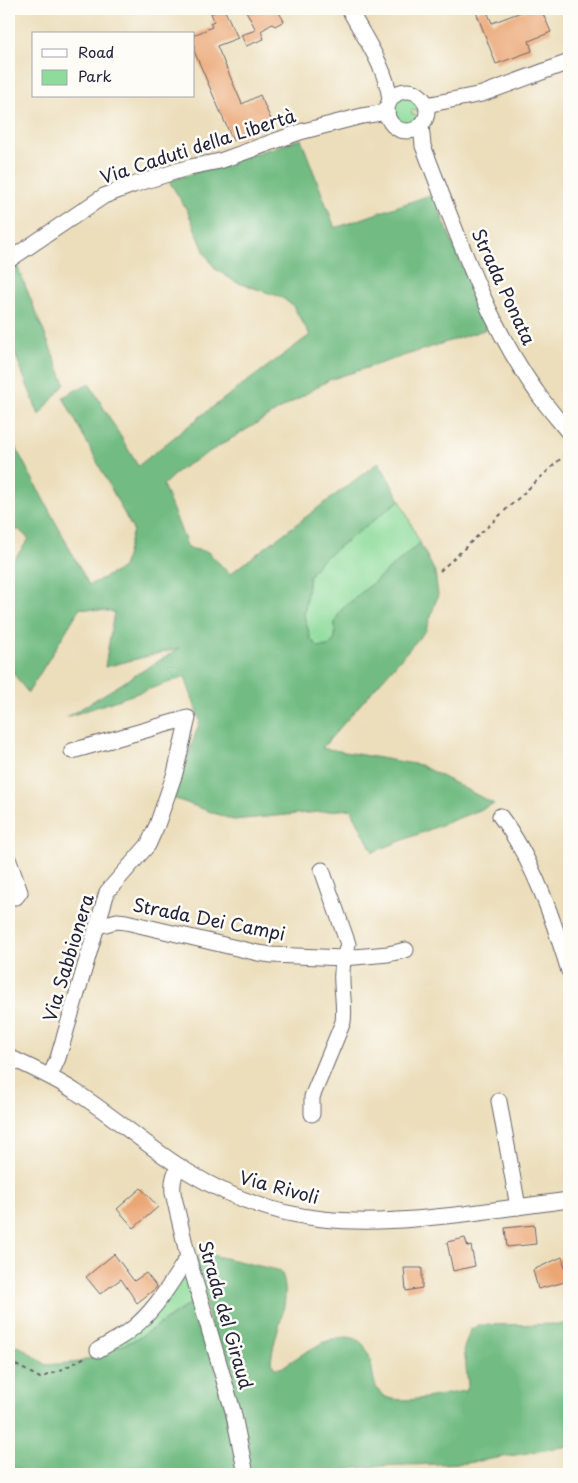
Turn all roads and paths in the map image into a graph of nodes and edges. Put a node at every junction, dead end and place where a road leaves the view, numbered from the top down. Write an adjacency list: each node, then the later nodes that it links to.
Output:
1 (349, 9): 2 (street)
2 (377, 60): 4 (street); 6 (street)
3 (569, 62): 5 (street)
4 (407, 91): 5 (street); 6 (street)
5 (426, 105): 7 (street)
6 (388, 106): 8 (street); 10 (street, Via Caduti della Libertà)
7 (421, 125): 8 (street); 9 (street, Strada Ponata)
8 (407, 131): 9 (street, Strada Ponata)
9 (423, 146): 11 (street, Strada Ponata)
10 (9, 260)
11 (569, 433)
12 (569, 451): 13 (path)
13 (440, 571)
14 (72, 751): 19 (street, Via Sabbionera)
15 (500, 816): 22 (street)
16 (9, 861): 18 (street)
17 (322, 870): 21 (street)
18 (9, 897)
19 (98, 926): 21 (street, Strada Dei Campi); 24 (street, Via Sabbionera)
20 (406, 950): 21 (street, Strada Dei Campi)
21 (344, 958): 26 (street)
22 (569, 971)
23 (9, 1058): 24 (street, Via Rivoli)
24 (50, 1076): 27 (street, Via Rivoli)
25 (499, 1101): 29 (street)
26 (312, 1114)
27 (179, 1166): 29 (street, Via Rivoli); 30 (street, Strada del Giraud)
28 (569, 1200): 29 (street, Via Rivoli)
29 (518, 1207)
30 (188, 1257): 31 (street); 33 (street, Strada del Giraud)
31 (98, 1350): 32 (path)
32 (9, 1360)
33 (246, 1474)

